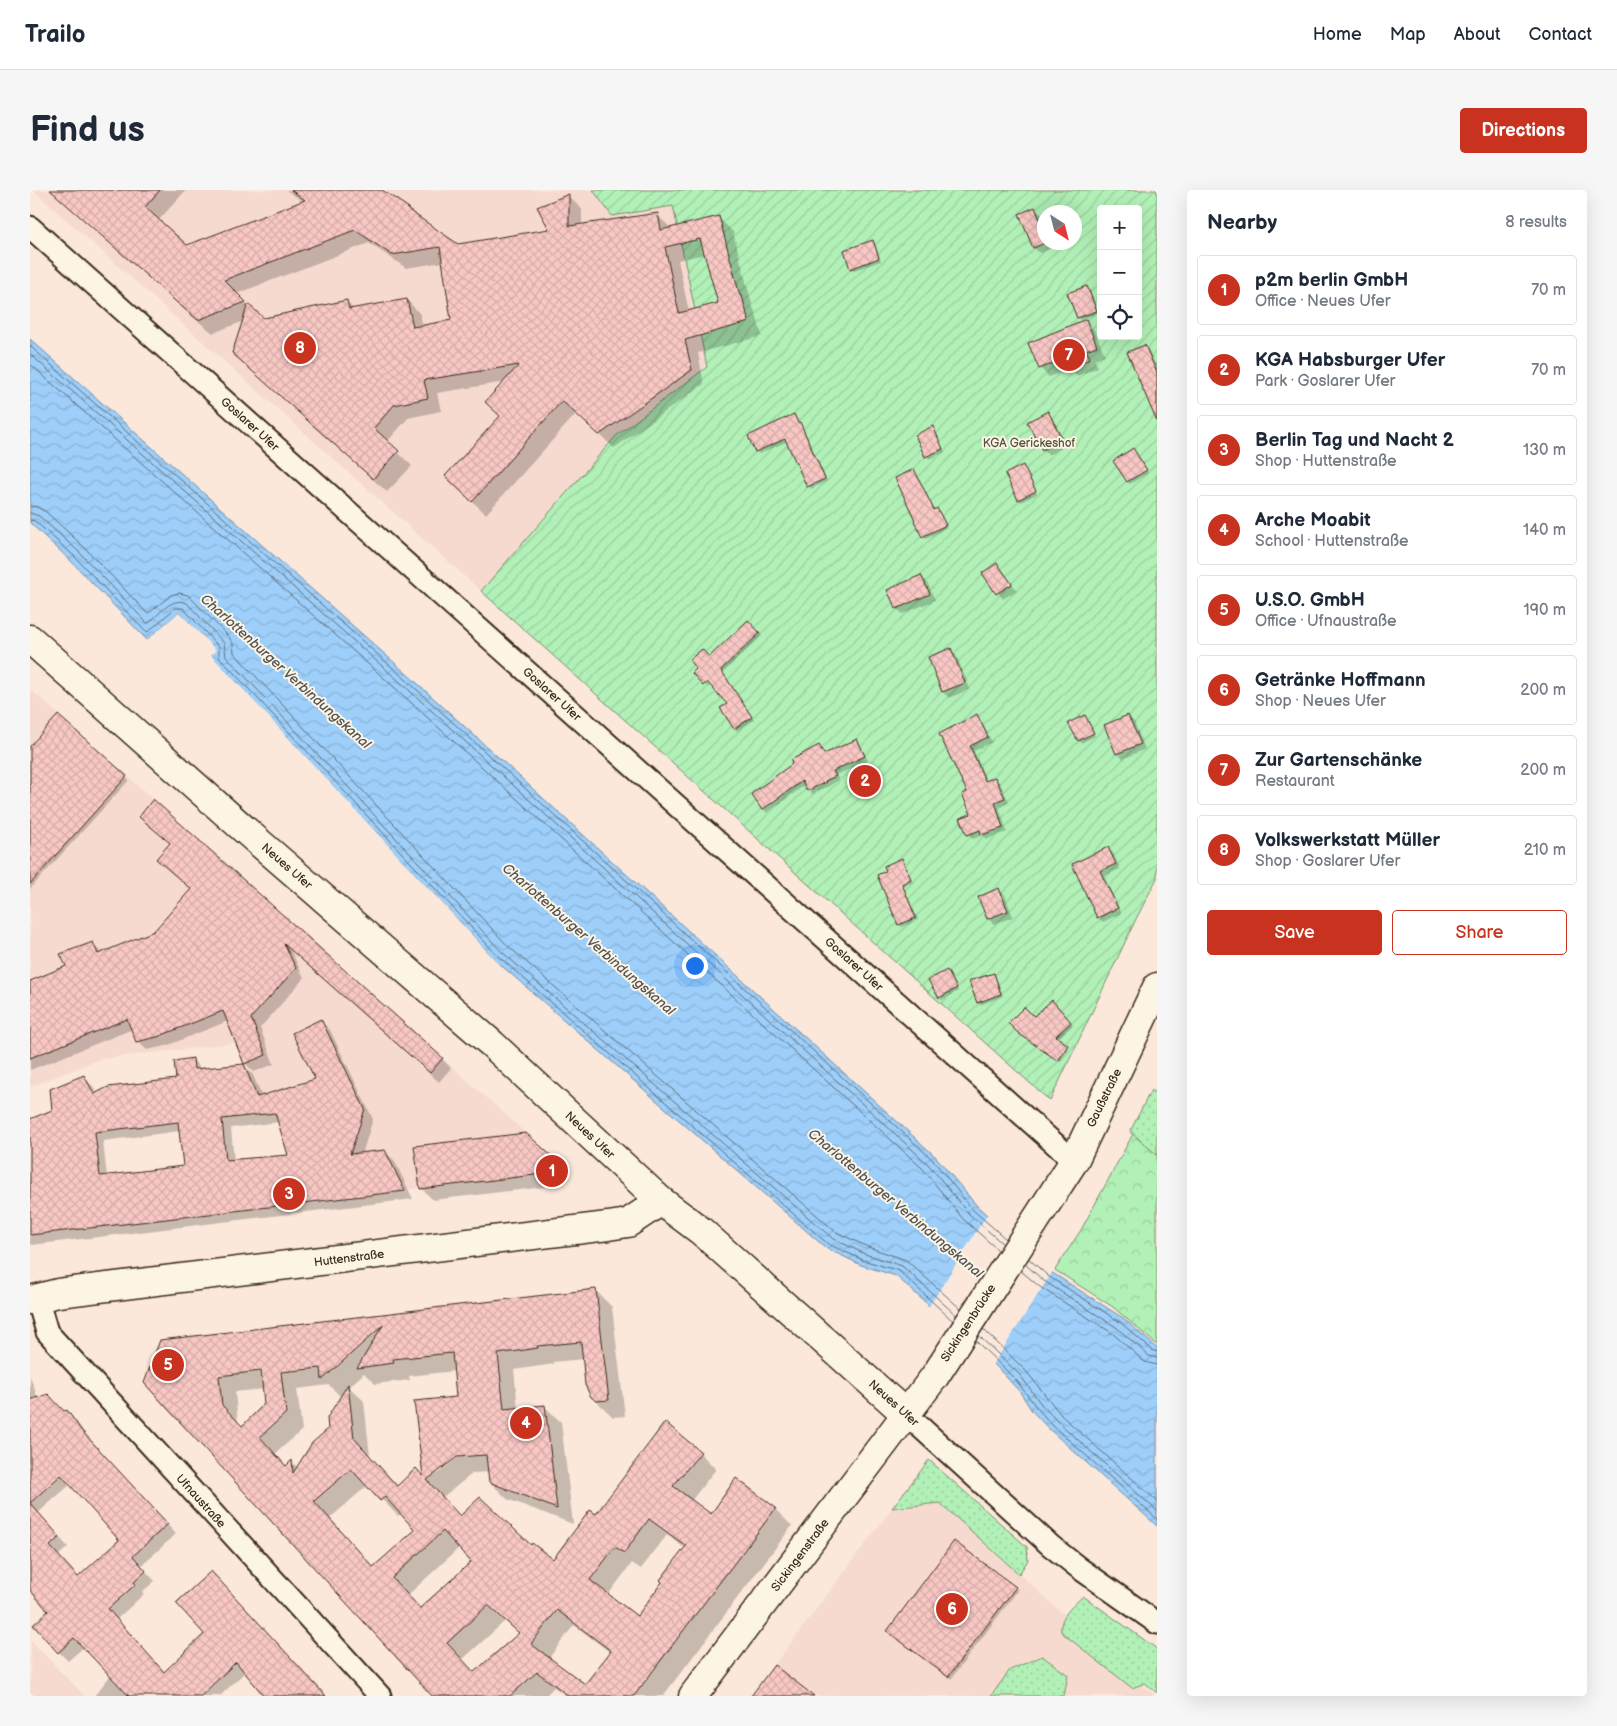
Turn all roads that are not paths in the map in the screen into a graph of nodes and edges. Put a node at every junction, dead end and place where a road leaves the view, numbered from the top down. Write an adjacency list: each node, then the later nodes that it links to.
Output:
1 (30, 227): 4 (street, Goslarer Ufer)
2 (30, 639): 5 (street, Neues Ufer)
3 (1157, 986): 4 (street, Gaußstraße)
4 (1074, 1161): 6 (street, Gaußstraße)
5 (661, 1200): 7 (street, Huttenstraße); 8 (street, Neues Ufer)
6 (1044, 1206): 8 (street, Sickingenbrücke)
7 (34, 1298): 10 (street, Ufnaustraße)
8 (906, 1414): 9 (street, Neues Ufer); 11 (street, Sickingenstraße)
9 (1157, 1623)
10 (380, 1696)
11 (693, 1696)

